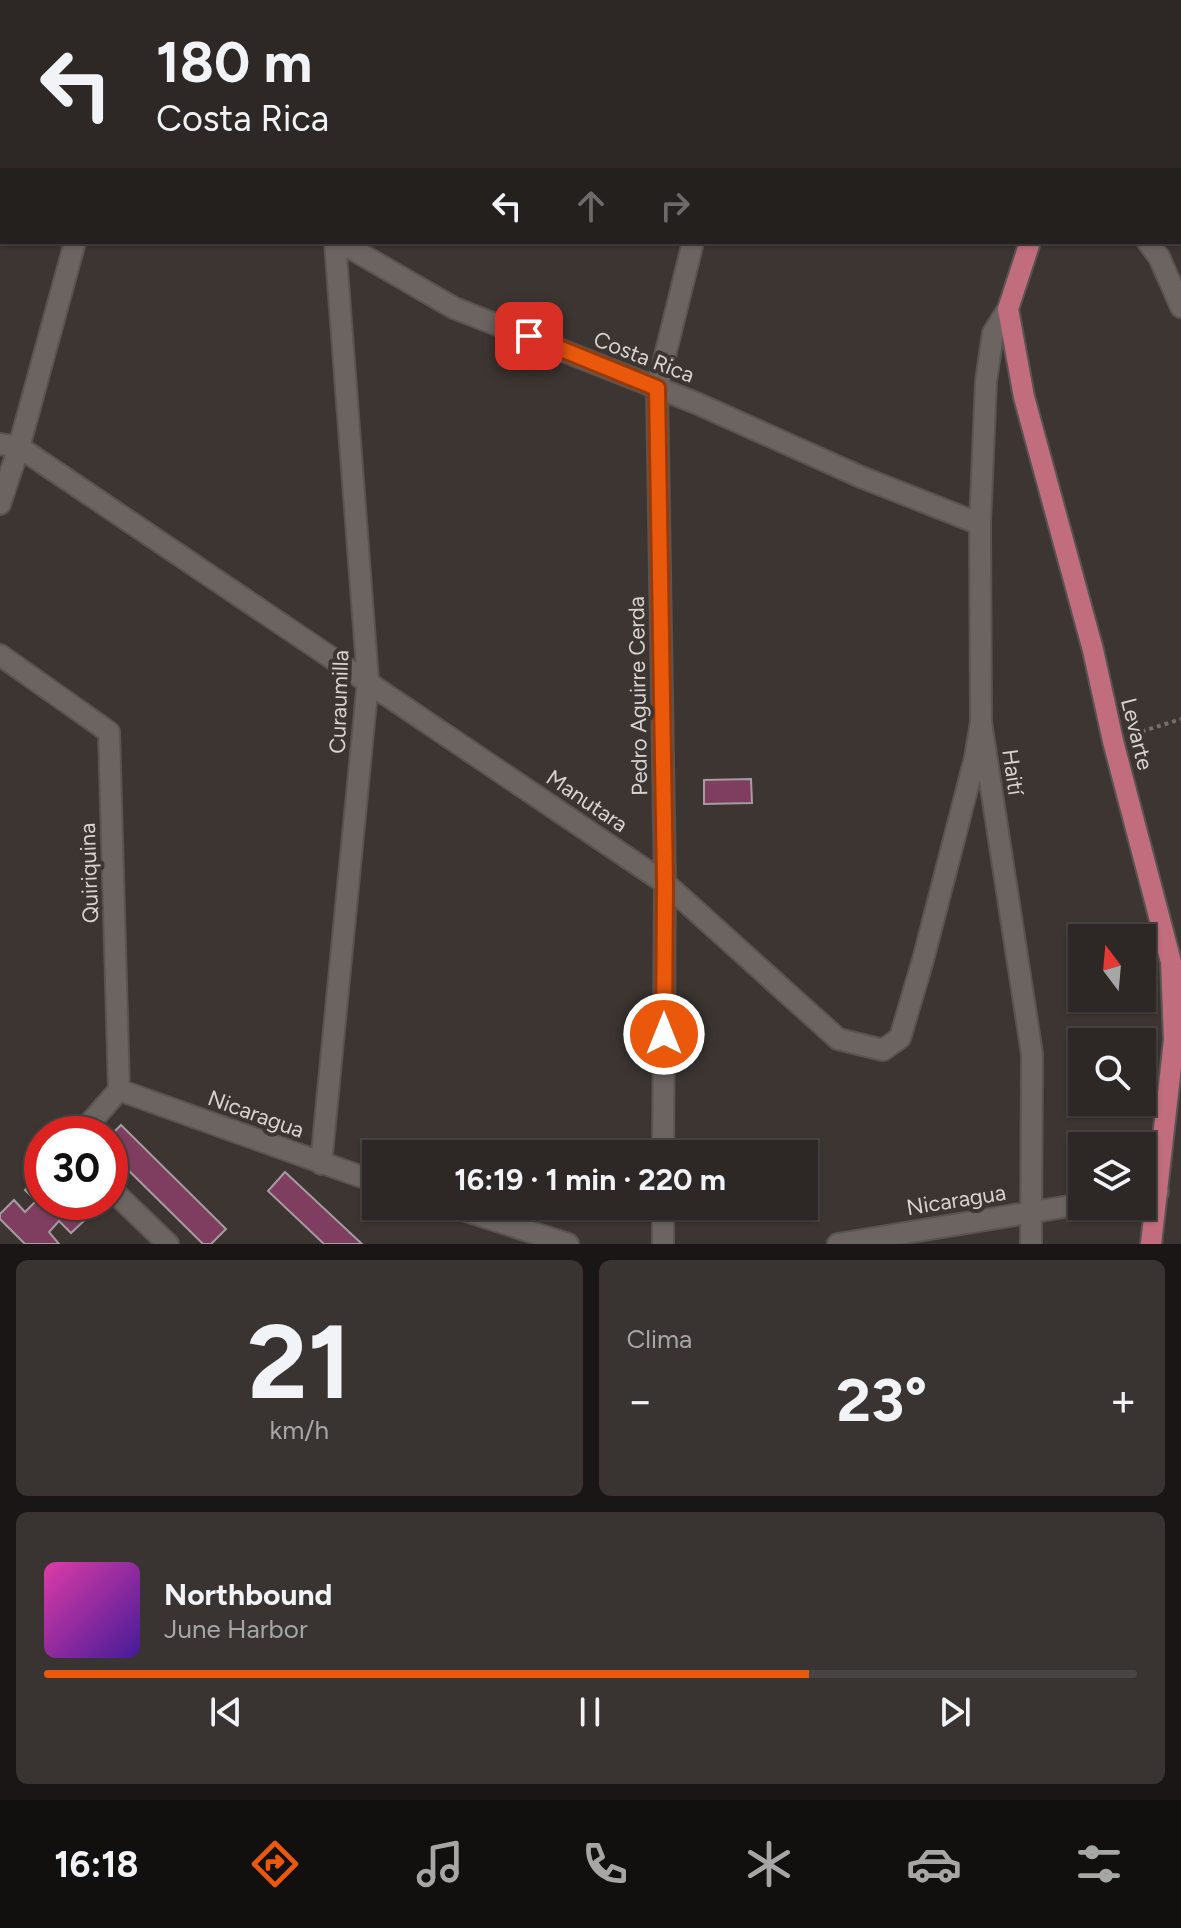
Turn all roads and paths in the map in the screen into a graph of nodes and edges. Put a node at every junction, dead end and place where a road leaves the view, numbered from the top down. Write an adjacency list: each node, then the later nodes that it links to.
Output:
1 (74, 244): 10 (street)
2 (338, 244): 14 (street, Curaumilla)
3 (342, 244): 9 (street, Costa Rica)
4 (693, 244): 9 (street, Pedro Aguirre Cerda)
5 (1029, 244): 8 (main road, Levarte)
6 (1149, 244): 7 (street)
7 (1181, 307)
8 (1008, 309): 12 (street, Haití); 17 (main road, Levarte)
9 (657, 388): 12 (street, Costa Rica); 18 (street, Pedro Aguirre Cerda)
10 (10, 445): 11 (street); 14 (street, Manutara)
11 (0, 504)
12 (980, 524): 16 (street, Haití)
13 (0, 655): 19 (street, Quiriquina)
14 (368, 681): 18 (street, Manutara); 23 (street, Curaumilla)
15 (1181, 719): 17 (path)
16 (981, 722): 18 (street, Manutara); 27 (street, Haití)
17 (1113, 741): 22 (main road, Levarte)
18 (665, 883): 21 (street, Pedro Aguirre Cerda)
19 (119, 1090): 20 (street); 23 (street, Nicaragua)
20 (96, 1116)
21 (663, 1140)
22 (1156, 1156)
23 (321, 1164): 24 (street, Nicaragua)
24 (362, 1177)
25 (128, 1205): 31 (street)
26 (1068, 1206): 27 (street, Nicaragua)
27 (1032, 1212): 34 (street, Nicaragua); 35 (street, Haití)
28 (494, 1220): 32 (street)
29 (663, 1220): 33 (street)
30 (1151, 1220): 36 (main road, Levarte)
31 (168, 1244)
32 (568, 1244)
33 (663, 1244)
34 (838, 1244)
35 (1031, 1244)
36 (1151, 1244)

